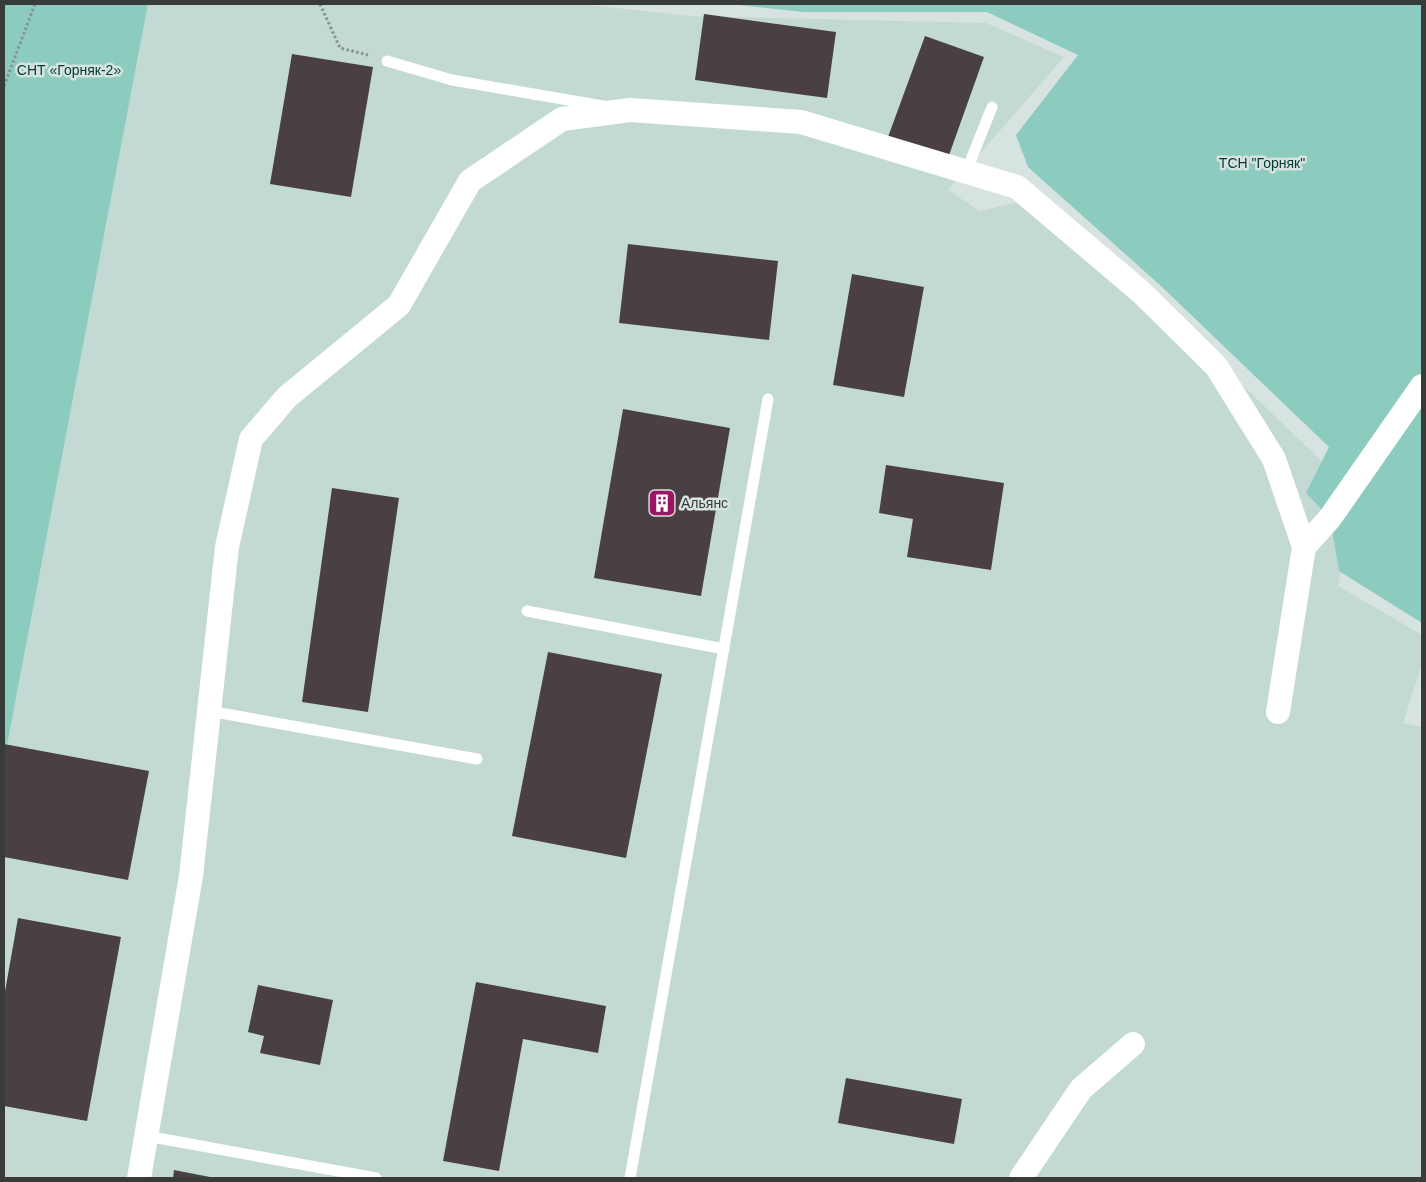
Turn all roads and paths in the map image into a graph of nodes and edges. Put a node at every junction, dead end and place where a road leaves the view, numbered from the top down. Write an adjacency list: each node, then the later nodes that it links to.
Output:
1 (35, 4): 4 (path)
2 (320, 4): 3 (path)
3 (387, 61): 6 (lane)
4 (4, 86)
5 (992, 107): 7 (lane)
6 (630, 110): 7 (street); 13 (street)
7 (966, 172): 10 (street)
8 (1422, 386): 10 (street)
9 (768, 399): 12 (lane)
10 (1304, 547): 14 (street)
11 (527, 611): 12 (lane)
12 (724, 649): 20 (lane)
13 (209, 711): 15 (lane); 17 (street)
14 (1278, 712)
15 (476, 759)
16 (1133, 1044): 21 (street)
17 (147, 1136): 18 (street); 19 (lane)
18 (139, 1178)
19 (376, 1178)
20 (630, 1178)
21 (1021, 1178)

